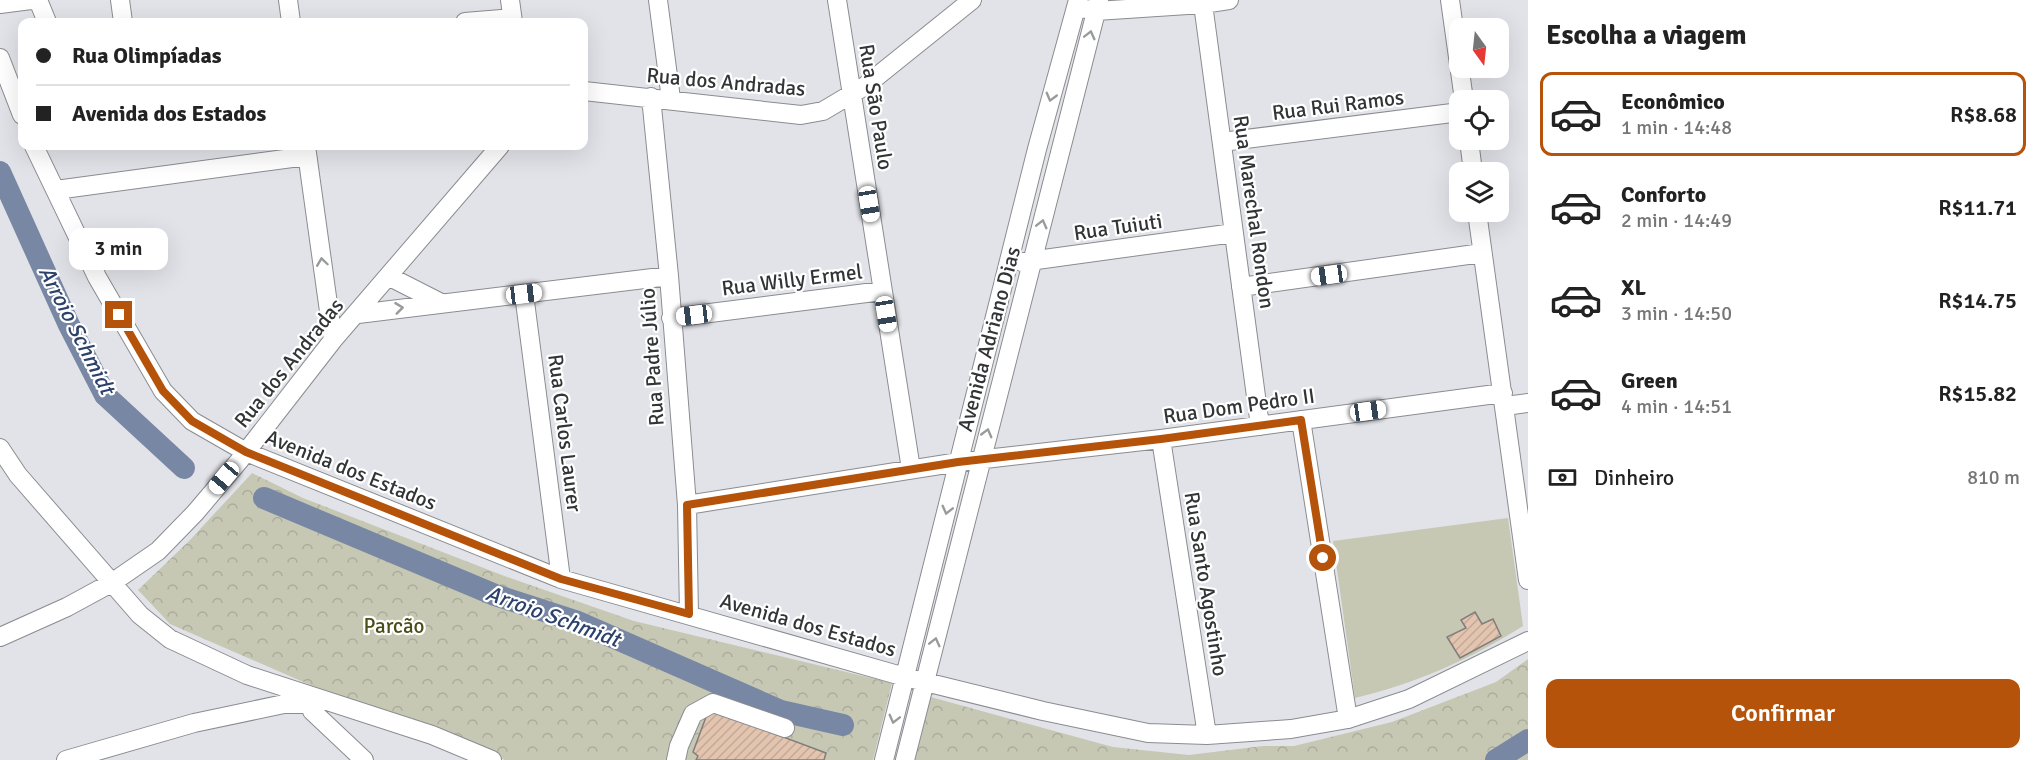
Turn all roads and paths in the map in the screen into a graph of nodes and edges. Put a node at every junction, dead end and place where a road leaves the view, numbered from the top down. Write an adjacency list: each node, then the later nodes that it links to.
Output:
1 (31, 0): 10 (street)
2 (38, 0): 15 (street)
3 (120, 0): 16 (street)
4 (288, 0): 17 (street)
5 (658, 0): 24 (street)
6 (837, 0): 22 (street, Rua São Paulo)
7 (972, 0): 22 (street, Rua dos Andradas)
8 (1229, 0): 12 (street)
9 (1450, 0): 20 (street)
10 (0, 4)
11 (1077, 4): 13 (street); 36 (street, Avenida Adriano Dias, one-way to 36)
12 (1203, 4): 13 (street); 27 (street, Rua Marechal Rondon)
13 (1098, 5): 35 (street, Avenida Adriano Dias, one-way to 13)
14 (511, 13): 18 (street)
15 (45, 18)
16 (122, 18)
17 (290, 18)
18 (485, 18)
19 (0, 58): 25 (street)
20 (1463, 90)
21 (588, 91): 23 (street, Rua dos Andradas)
22 (851, 94): 24 (street, Rua dos Andradas); 40 (street, Rua São Paulo)
23 (651, 97): 24 (street, Rua dos Andradas); 38 (street, Rua Padre Júlio)
24 (671, 99)
25 (18, 105)
26 (1449, 113): 27 (street, Rua Rui Ramos)
27 (1222, 142): 33 (street, Rua Marechal Rondon)
28 (36, 150): 31 (street, Avenida dos Estados)
29 (497, 150): 37 (street, Rua dos Andradas)
30 (306, 151): 31 (street); 45 (street, one-way to 30)
31 (56, 190): 52 (street, Avenida dos Estados)
32 (1478, 222): 34 (street)
33 (1234, 233): 35 (street, Rua Tuiuti); 39 (street, Rua Marechal Rondon)
34 (1482, 253): 39 (street); 46 (street)
35 (1032, 261): 36 (street, Rua Tuiuti); 53 (street, Avenida Adriano Dias, one-way to 35)
36 (1008, 264): 54 (street, Avenida Adriano Dias)
37 (388, 276): 42 (street); 43 (street, Rua dos Andradas)
38 (669, 276): 41 (street); 44 (street, Rua Padre Júlio)
39 (1241, 287): 49 (street, Rua Marechal Rondon)
40 (882, 291): 44 (street, Rua Willy Ermel); 55 (street, Rua São Paulo)
41 (524, 294): 42 (street); 57 (street, Rua Carlos Laurer)
42 (441, 303): 43 (street, one-way to 42)
43 (358, 314): 45 (street, Rua dos Andradas)
44 (671, 318): 56 (street, Rua Padre Júlio)
45 (333, 340): 52 (street, Rua dos Andradas)
46 (1504, 399): 47 (street, Rua Dom Pedro II); 48 (street, Rua Dom Pedro II); 58 (street)
47 (1528, 403)
48 (1301, 420): 49 (street, Rua Dom Pedro II); 66 (street)
49 (1260, 426): 50 (street, Rua Dom Pedro II)
50 (1161, 439): 53 (street, Rua Dom Pedro II); 68 (street, Rua Santo Agostinho)
51 (0, 448): 59 (street)
52 (246, 452): 57 (street, Avenida dos Estados); 59 (street, Rua dos Andradas)
53 (980, 459): 54 (street, Rua Dom Pedro II); 64 (street, Avenida Adriano Dias, one-way to 53)
54 (958, 462): 55 (street, Rua Dom Pedro II); 63 (street, Avenida Adriano Dias, one-way to 63)
55 (911, 469): 56 (street, Rua Dom Pedro II)
56 (687, 505): 60 (street, Rua Padre Júlio)
57 (561, 579): 60 (street, Avenida dos Estados)
58 (1528, 580)
59 (113, 582): 61 (street, Rua dos Andradas); 65 (street)
60 (689, 614): 63 (street, Avenida dos Estados)
61 (0, 637)
62 (1528, 641): 66 (street, Avenida dos Estados)
63 (904, 677): 64 (street, Avenida dos Estados); 73 (street, Avenida Adriano Dias, one-way to 73)
64 (925, 682): 68 (street, Avenida dos Estados); 74 (street, Avenida Adriano Dias)
65 (311, 700): 69 (street); 70 (street); 71 (street)
66 (1348, 719): 68 (street, Avenida dos Estados)
67 (785, 728): 72 (street)
68 (1207, 735)
69 (66, 760)
70 (364, 760)
71 (492, 760)
72 (676, 760)
73 (884, 760)
74 (905, 760)

